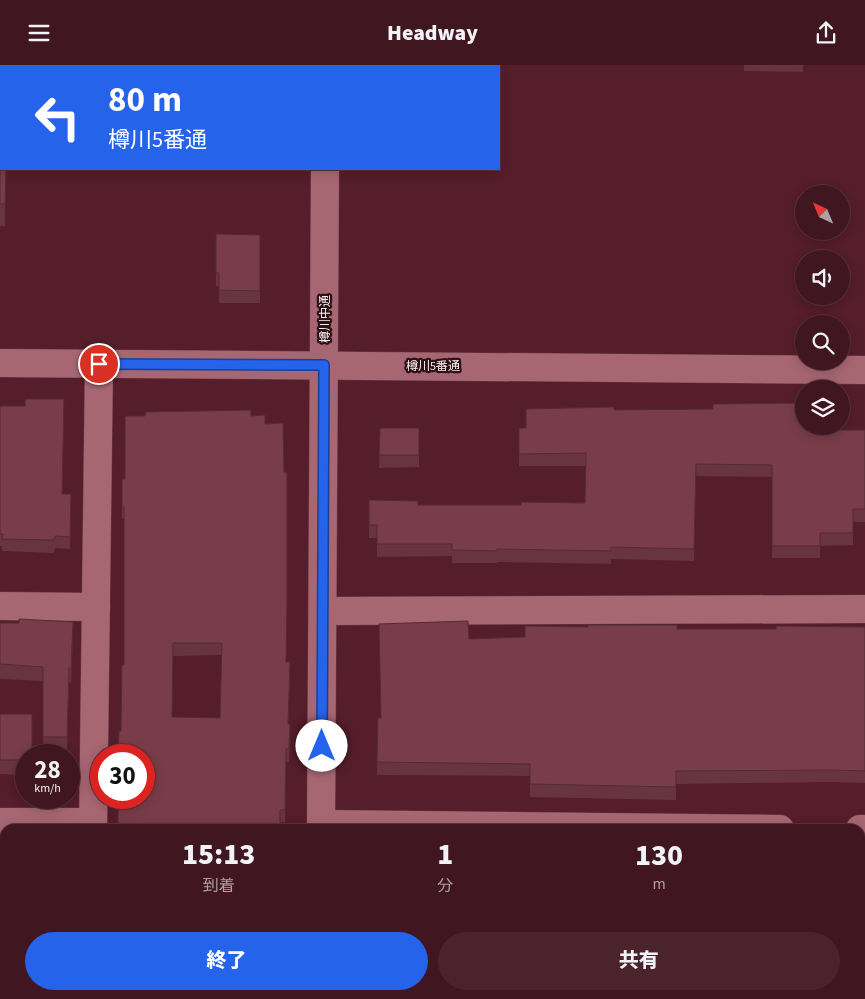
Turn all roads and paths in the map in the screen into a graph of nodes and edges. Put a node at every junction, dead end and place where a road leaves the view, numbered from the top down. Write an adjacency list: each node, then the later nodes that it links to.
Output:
1 (325, 170): 4 (street, 樽川中通)
2 (0, 363): 3 (street, 樽川5番通)
3 (99, 364): 4 (street, 樽川5番通); 7 (street)
4 (324, 365): 5 (street, 樽川5番通); 9 (street, 樽川中通)
5 (865, 370)
6 (0, 606): 7 (street)
7 (96, 607): 12 (street)
8 (865, 609): 9 (street)
9 (323, 611): 13 (street, 樽川中通)
10 (0, 822): 11 (street)
11 (62, 824)
12 (93, 824)
13 (321, 824)

